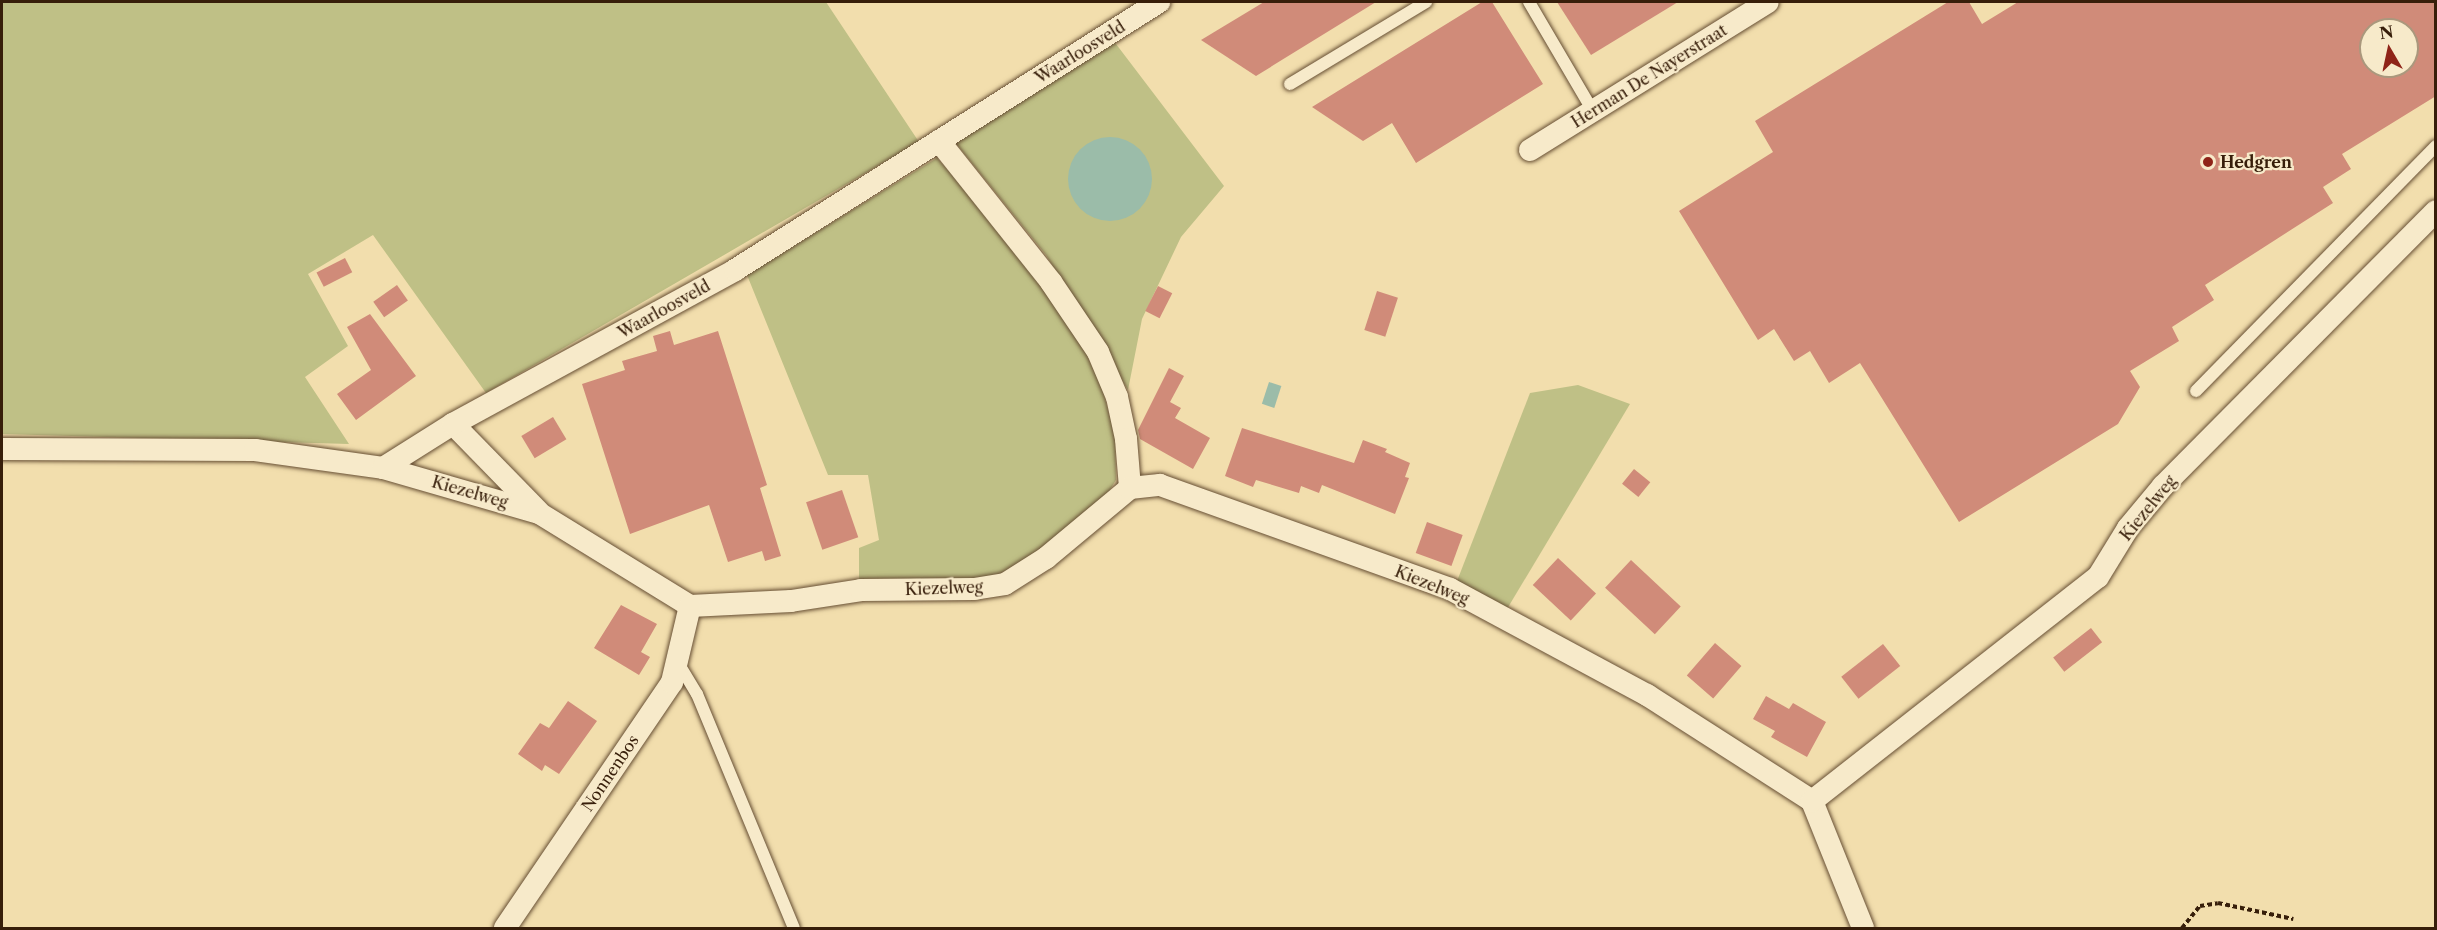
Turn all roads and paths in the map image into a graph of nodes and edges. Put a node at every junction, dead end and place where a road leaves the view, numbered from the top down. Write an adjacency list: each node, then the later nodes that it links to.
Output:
1 (1159, 2): 7 (street, Waarloosveld)
2 (1426, 2): 5 (lane)
3 (1529, 2): 6 (lane)
4 (1768, 2): 6 (street, Herman De Nayerstraat)
5 (1290, 84)
6 (1593, 111): 9 (street, Herman De Nayerstraat)
7 (939, 141): 12 (street, Waarloosveld); 15 (street)
8 (2436, 146): 11 (lane)
9 (1530, 150)
10 (2436, 211): 19 (street, Kiezelweg)
11 (2196, 391)
12 (453, 424): 14 (street, Waarloosveld); 16 (street)
13 (2, 449): 14 (street, Kiezelweg)
14 (383, 468): 16 (street, Kiezelweg)
15 (1130, 488): 17 (street, Kiezelweg); 19 (street, Kiezelweg)
16 (539, 513): 17 (street, Kiezelweg)
17 (690, 606): 18 (street, Nonnenbos)
18 (677, 661): 21 (street, Nonnenbos); 22 (lane)
19 (1812, 801): 23 (street)
20 (2293, 920): 24 (path)
21 (505, 928)
22 (794, 928)
23 (1863, 928)
24 (2182, 928)

